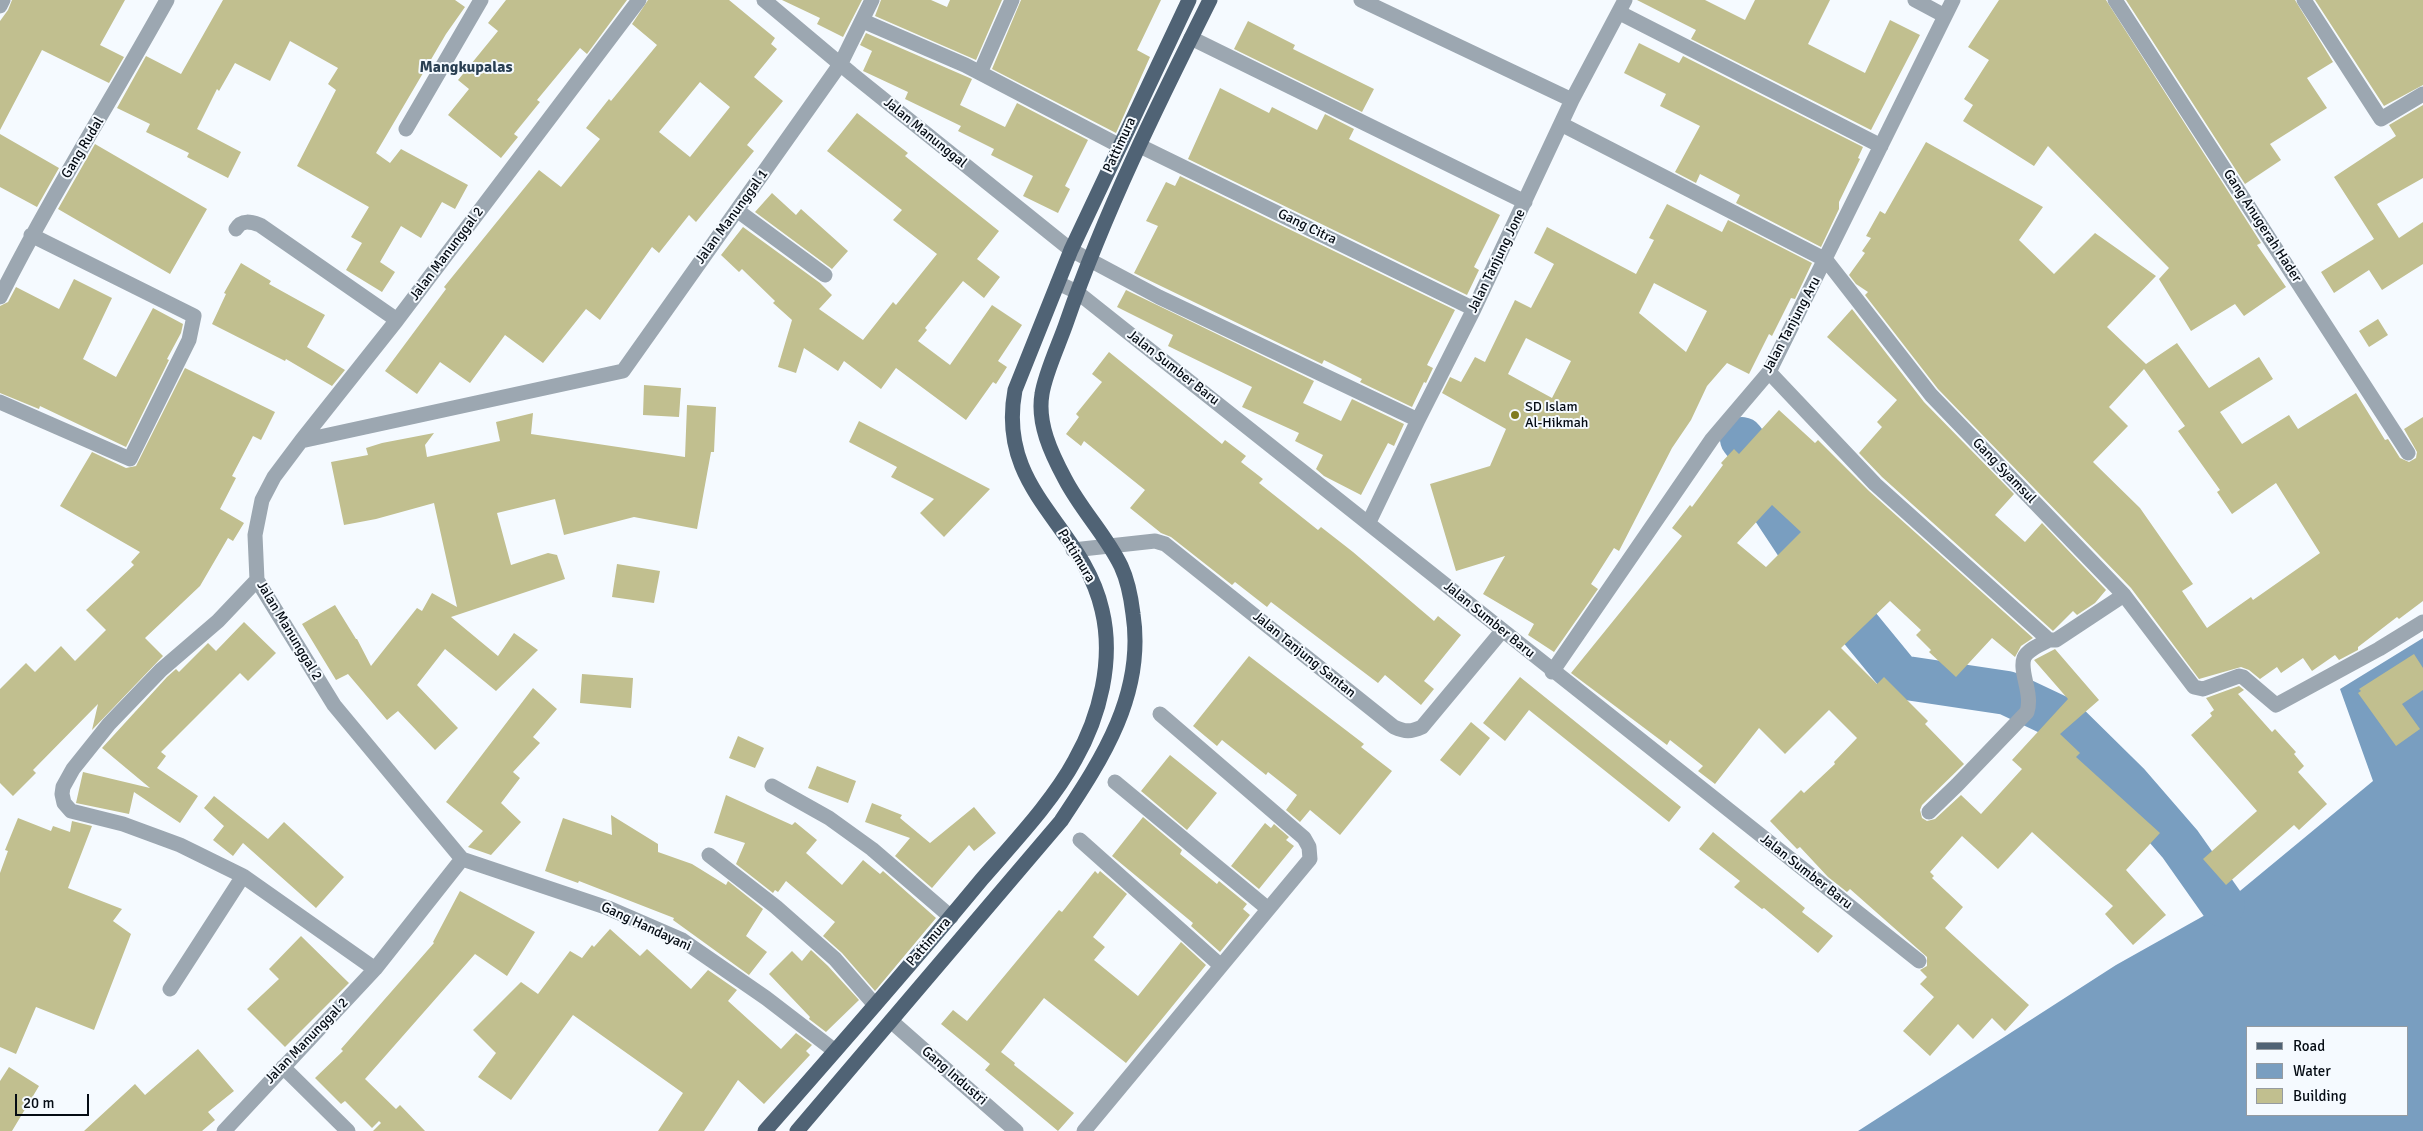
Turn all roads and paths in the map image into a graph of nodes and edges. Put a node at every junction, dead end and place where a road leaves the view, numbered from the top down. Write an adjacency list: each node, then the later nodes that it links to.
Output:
1 (3, 0): 15 (street)
2 (167, 0): 32 (street, Gang Rudal)
3 (481, 0): 25 (street)
4 (639, 0): 41 (street, Jalan Manunggal 2)
5 (764, 0): 20 (street, Jalan Manunggal)
6 (872, 0): 18 (street, Jalan Manunggal 1)
7 (1012, 0): 21 (street)
8 (1189, 0): 26 (main road, Pattimura)
9 (1210, 0): 19 (main road, Pattimura)
10 (1361, 0): 23 (street)
11 (1915, 0): 17 (street)
12 (1953, 0): 17 (street, Jalan Tanjung Aru)
13 (2115, 0): 46 (street, Gang Anugerah Hader)
14 (2304, 0): 22 (street)
15 (0, 6)
16 (1622, 6): 23 (street, Jalan Tanjung Jone); 28 (street)
17 (1945, 16): 28 (street, Jalan Tanjung Aru)
18 (863, 20): 20 (street, Jalan Manunggal 1); 21 (street)
19 (1191, 38): 27 (main road, Pattimura); 29 (street)
20 (841, 64): 30 (street, Jalan Manunggal 1); 33 (street, Jalan Manunggal)
21 (980, 73): 26 (street)
22 (2423, 94)
23 (1572, 100): 24 (street, Jalan Tanjung Jone)
24 (1561, 124): 29 (street, Jalan Tanjung Jone); 35 (street)
25 (406, 129)
26 (1120, 146): 33 (main road, Pattimura)
27 (1140, 146): 34 (main road, Pattimura); 40 (street, Gang Citra)
28 (1881, 146): 35 (street, Jalan Tanjung Aru)
29 (1525, 202): 40 (street, Jalan Tanjung Jone)
30 (738, 211): 36 (street); 45 (street, Jalan Manunggal 1)
31 (236, 229): 41 (street)
32 (31, 235): 39 (street, Gang Rudal); 43 (street)
33 (1071, 250): 34 (street, Jalan Manunggal); 37 (main road, Pattimura)
34 (1090, 260): 38 (main road, Pattimura); 44 (street, Jalan Manunggal)
35 (1826, 260): 42 (street, Jalan Tanjung Aru); 51 (street, Gang Syamsul)
36 (825, 275)
37 (1058, 283): 38 (street, Jalan Sumber Baru); 49 (main road, Pattimura)
38 (1077, 292): 47 (street, Jalan Sumber Baru); 48 (main road, Pattimura)
39 (0, 297)
40 (1474, 309): 44 (street, Jalan Tanjung Jone)
41 (398, 320): 45 (street, Jalan Manunggal 2)
42 (1769, 372): 54 (street); 55 (street, Jalan Tanjung Aru)
43 (0, 402)
44 (1418, 420): 47 (street, Jalan Tanjung Jone)
45 (301, 441): 50 (street, Jalan Manunggal 2)
46 (2408, 453)
47 (1369, 522): 53 (street, Jalan Sumber Baru)
48 (1109, 545): 49 (street, Jalan Tanjung Santan); 53 (street, Jalan Tanjung Santan); 70 (main road, Pattimura)
49 (1073, 550): 65 (main road, Pattimura)
50 (257, 580): 62 (street, Jalan Manunggal 2); 63 (street)
51 (2124, 596): 52 (street, Gang Syamsul); 54 (street)
52 (2423, 622)
53 (1502, 630): 55 (street, Jalan Sumber Baru)
54 (2049, 640): 59 (street)
55 (1552, 672): 66 (street, Jalan Sumber Baru)
56 (1160, 714): 64 (street)
57 (1115, 782): 64 (street)
58 (772, 786): 65 (street)
59 (1929, 812)
60 (1080, 840): 68 (street)
61 (709, 855): 72 (street)
62 (462, 859): 69 (street, Jalan Manunggal 2); 74 (street, Gang Handayani)
63 (243, 876): 69 (street); 71 (street)
64 (1267, 908): 68 (street)
65 (951, 917): 67 (main road, Pattimura)
66 (1919, 961)
67 (909, 965): 70 (main road); 72 (main road, Pattimura)
68 (1220, 965): 81 (street)
69 (375, 969): 75 (street, Jalan Manunggal 2)
70 (927, 980): 73 (main road, Pattimura)
71 (170, 989)
72 (875, 1004): 74 (main road, Pattimura)
73 (891, 1021): 79 (main road, Pattimura); 80 (street, Gang Industri)
74 (835, 1051): 78 (main road, Pattimura)
75 (283, 1067): 76 (street, Jalan Manunggal 2); 77 (street)
76 (224, 1131)
77 (348, 1131)
78 (765, 1131)
79 (797, 1131)
80 (1016, 1131)
81 (1084, 1131)

